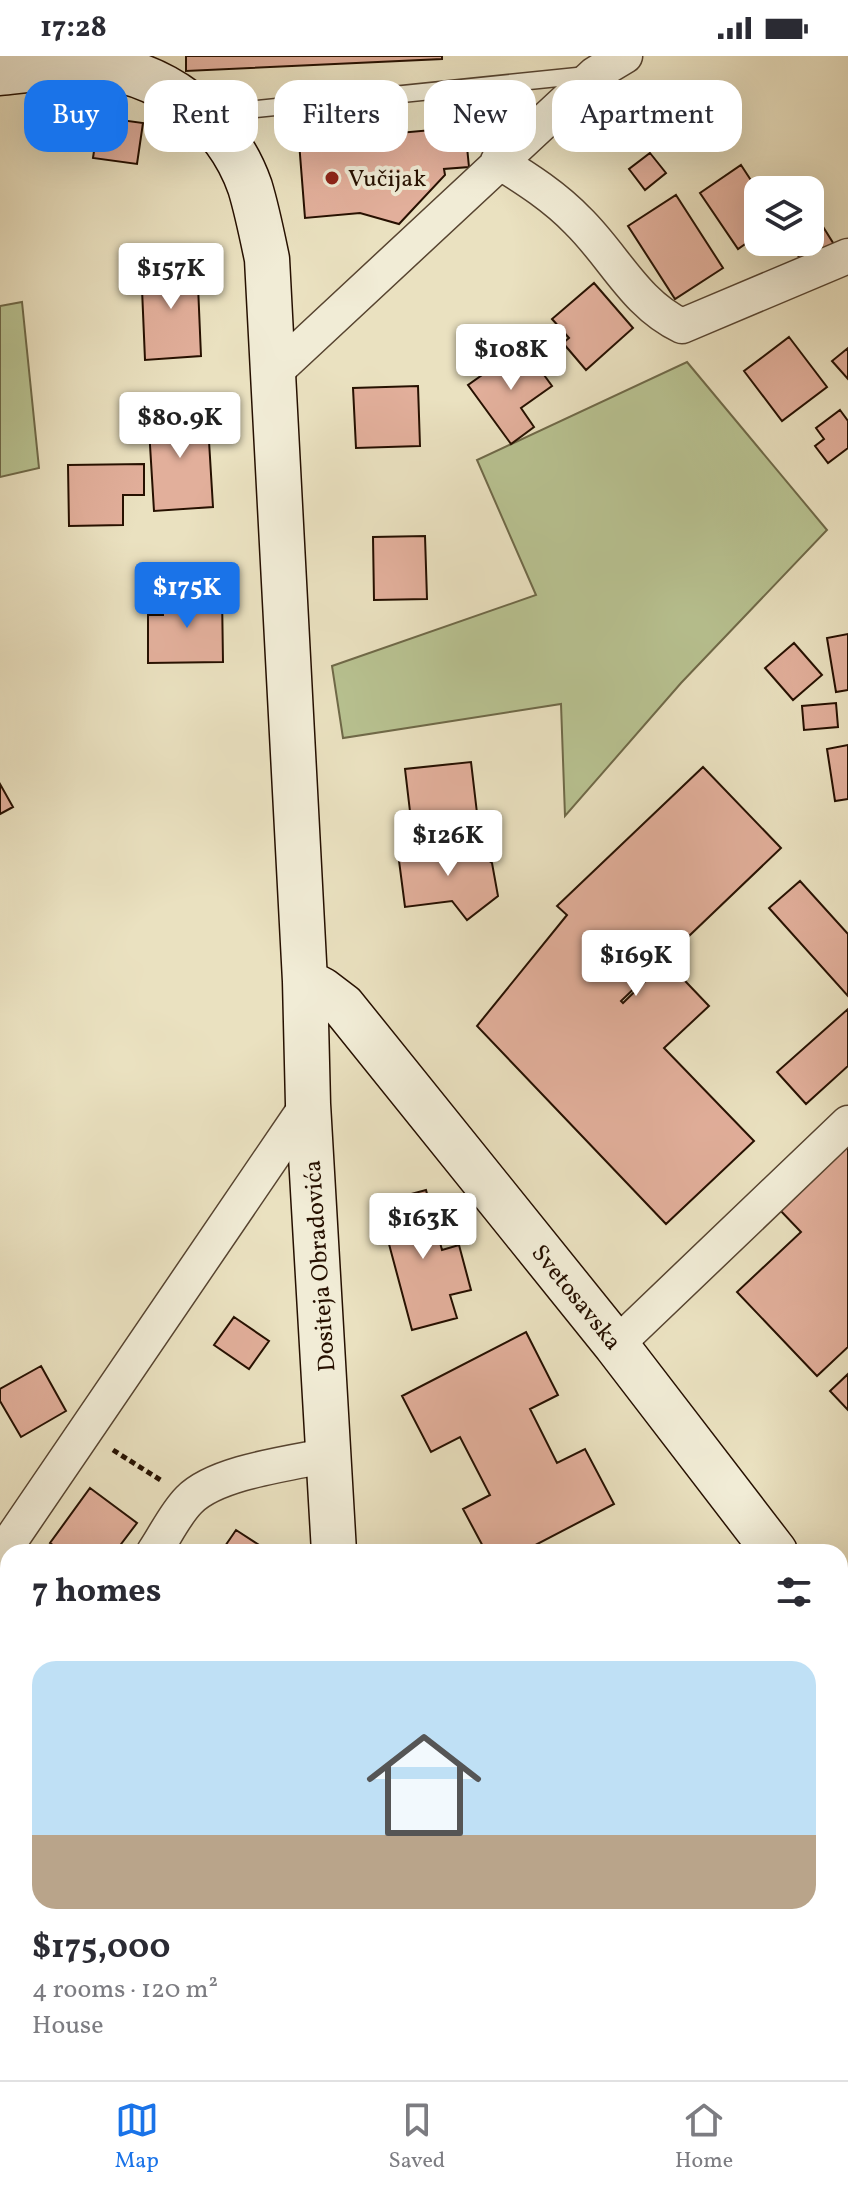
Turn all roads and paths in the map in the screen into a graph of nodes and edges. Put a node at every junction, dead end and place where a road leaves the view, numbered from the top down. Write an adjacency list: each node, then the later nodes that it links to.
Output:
1 (625, 56): 3 (street)
2 (11, 72): 4 (street, Dositeja Obradovića)
3 (595, 74): 5 (lane); 7 (street)
4 (148, 80)
5 (258, 109)
6 (234, 152): 9 (street, Dositeja Obradovića)
7 (498, 161): 8 (street); 9 (street)
8 (848, 256)
9 (275, 372): 10 (street, Dositeja Obradovića)
10 (305, 981): 11 (street, Dositeja Obradovića); 13 (street, Svetosavska)
11 (308, 1104): 14 (street); 15 (street, Dositeja Obradovića)
12 (848, 1123): 13 (street)
13 (616, 1345): 20 (street, Svetosavska)
14 (85, 1433): 16 (path); 17 (street)
15 (330, 1455): 16 (street); 19 (street, Dositeja Obradovića)
16 (190, 1499): 18 (street)
17 (8, 1544)
18 (159, 1544)
19 (334, 1544)
20 (769, 1544)

